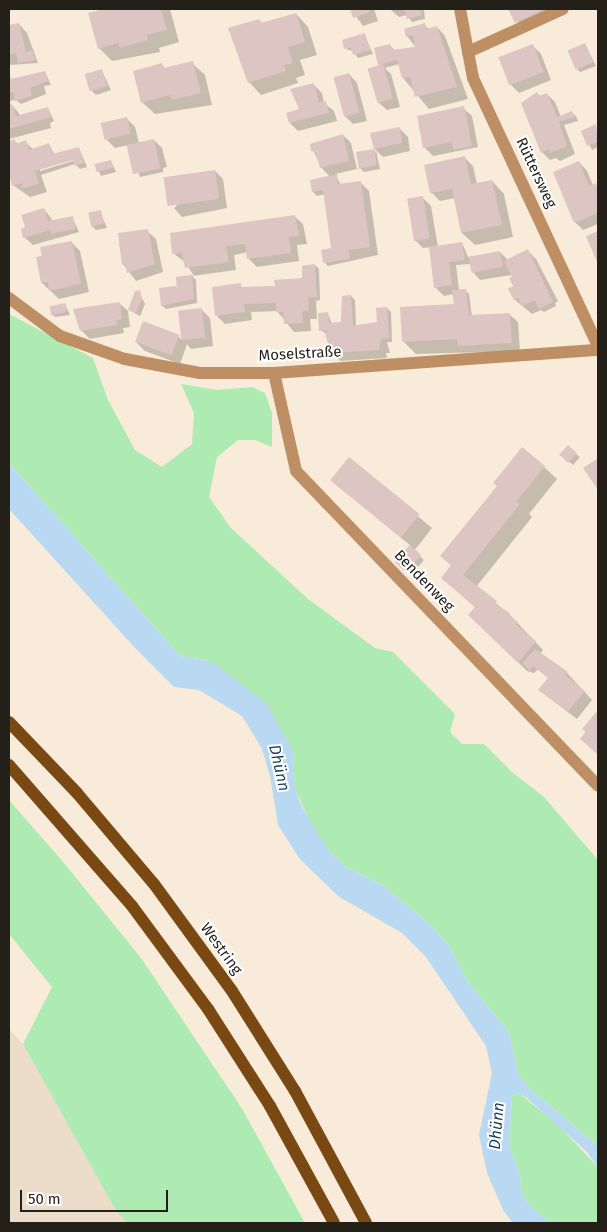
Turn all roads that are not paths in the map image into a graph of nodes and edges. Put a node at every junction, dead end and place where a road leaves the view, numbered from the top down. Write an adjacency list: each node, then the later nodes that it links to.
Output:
1 (460, 9): 3 (street, Rüttersweg)
2 (562, 9): 3 (street)
3 (468, 52): 5 (street, Rüttersweg)
4 (13, 302): 7 (street, Moselstraße)
5 (598, 346)
6 (598, 350): 7 (street, Moselstraße)
7 (274, 373): 10 (street, Bendenweg)
8 (9, 722): 12 (main road, Westring)
9 (9, 765): 11 (main road)
10 (598, 786)
11 (334, 1223)
12 (366, 1223)

